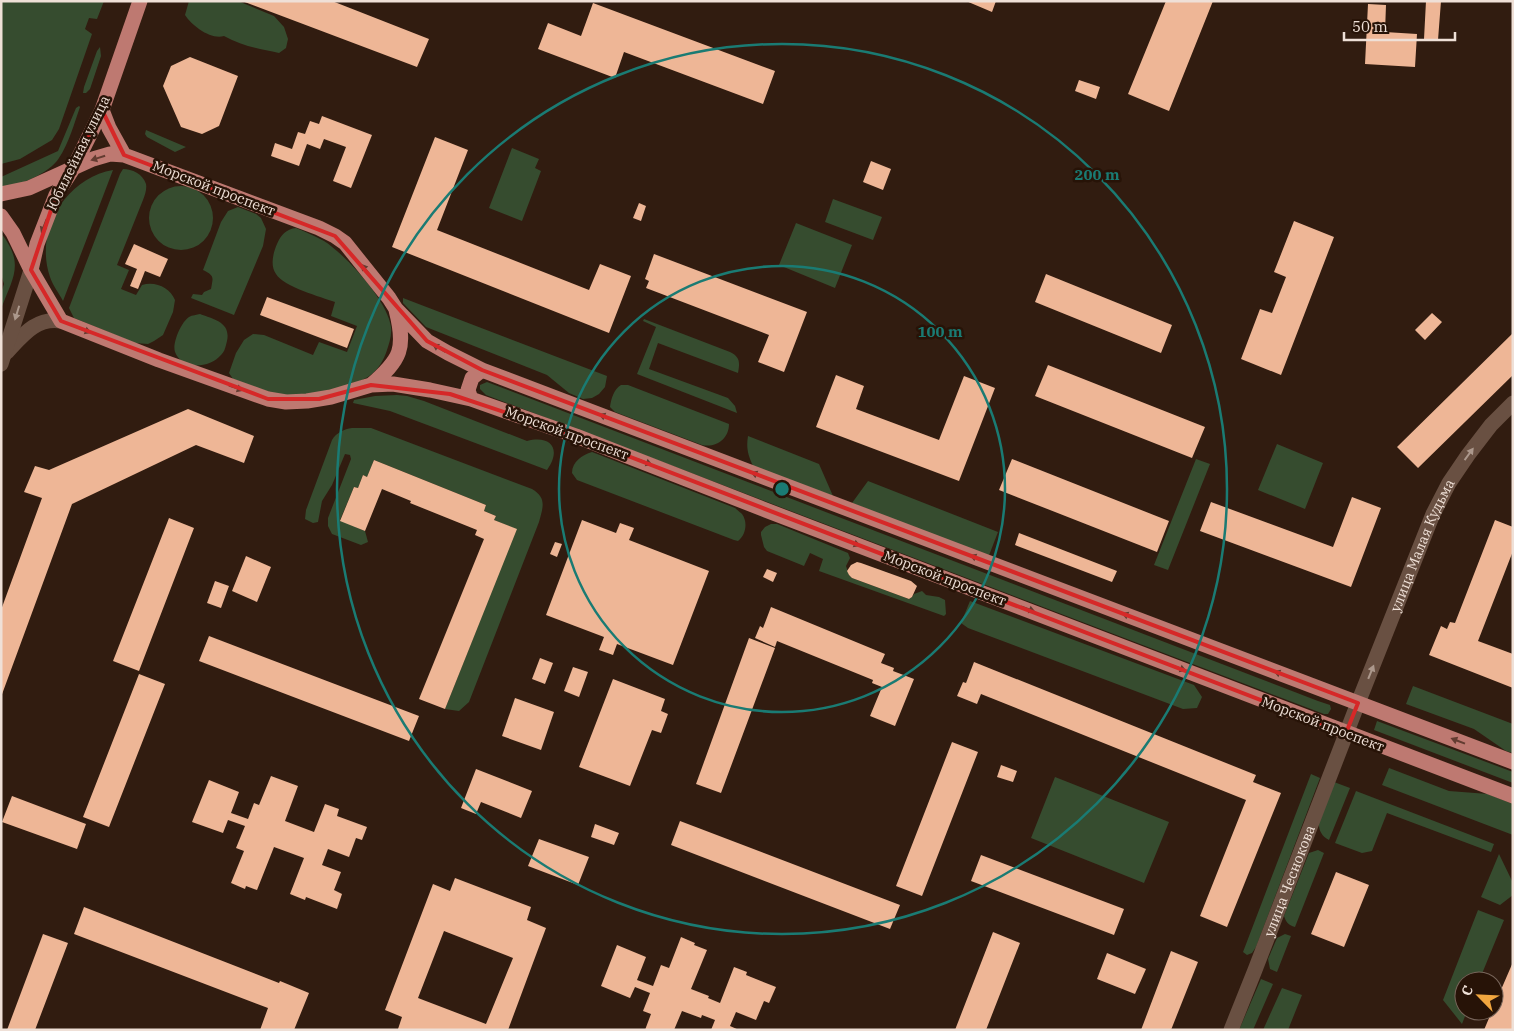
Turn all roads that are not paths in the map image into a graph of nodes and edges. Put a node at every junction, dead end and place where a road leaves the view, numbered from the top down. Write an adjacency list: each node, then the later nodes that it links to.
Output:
1 (140, 1): 2 (main road, Юбилейная улица)
2 (102, 110): 3 (main road); 4 (main road, Юбилейная улица)
3 (124, 155): 4 (main road, Морской проспект, one-way to 4); 8 (main road, Морской проспект, one-way to 3)
4 (74, 167): 5 (main road, Морской проспект); 7 (main road, Юбилейная улица, one-way to 7)
5 (1, 194)
6 (1, 216): 7 (main road)
7 (31, 270): 9 (main road); 10 (street, Юбилейная улица, one-way to 10)
8 (396, 309): 11 (main road, Морской проспект, one-way to 8); 12 (main road, Морской проспект)
9 (61, 321): 10 (street); 12 (main road, Морской проспект, one-way to 12)
10 (3, 360)
11 (482, 370): 13 (main road); 15 (main road, Морской проспект, one-way to 11)
12 (371, 385): 13 (main road, Морской проспект)
13 (471, 399): 16 (main road, Морской проспект, one-way to 16)
14 (1513, 403): 15 (street, улица Малая Кудьма, one-way to 14)
15 (1358, 703): 16 (street, улица Малая Кудьма); 17 (main road, Морской проспект, one-way to 15)
16 (1346, 733): 18 (main road, Морской проспект); 19 (street, улица Чеснокова)
17 (1513, 762)
18 (1513, 796)
19 (1231, 1030)

